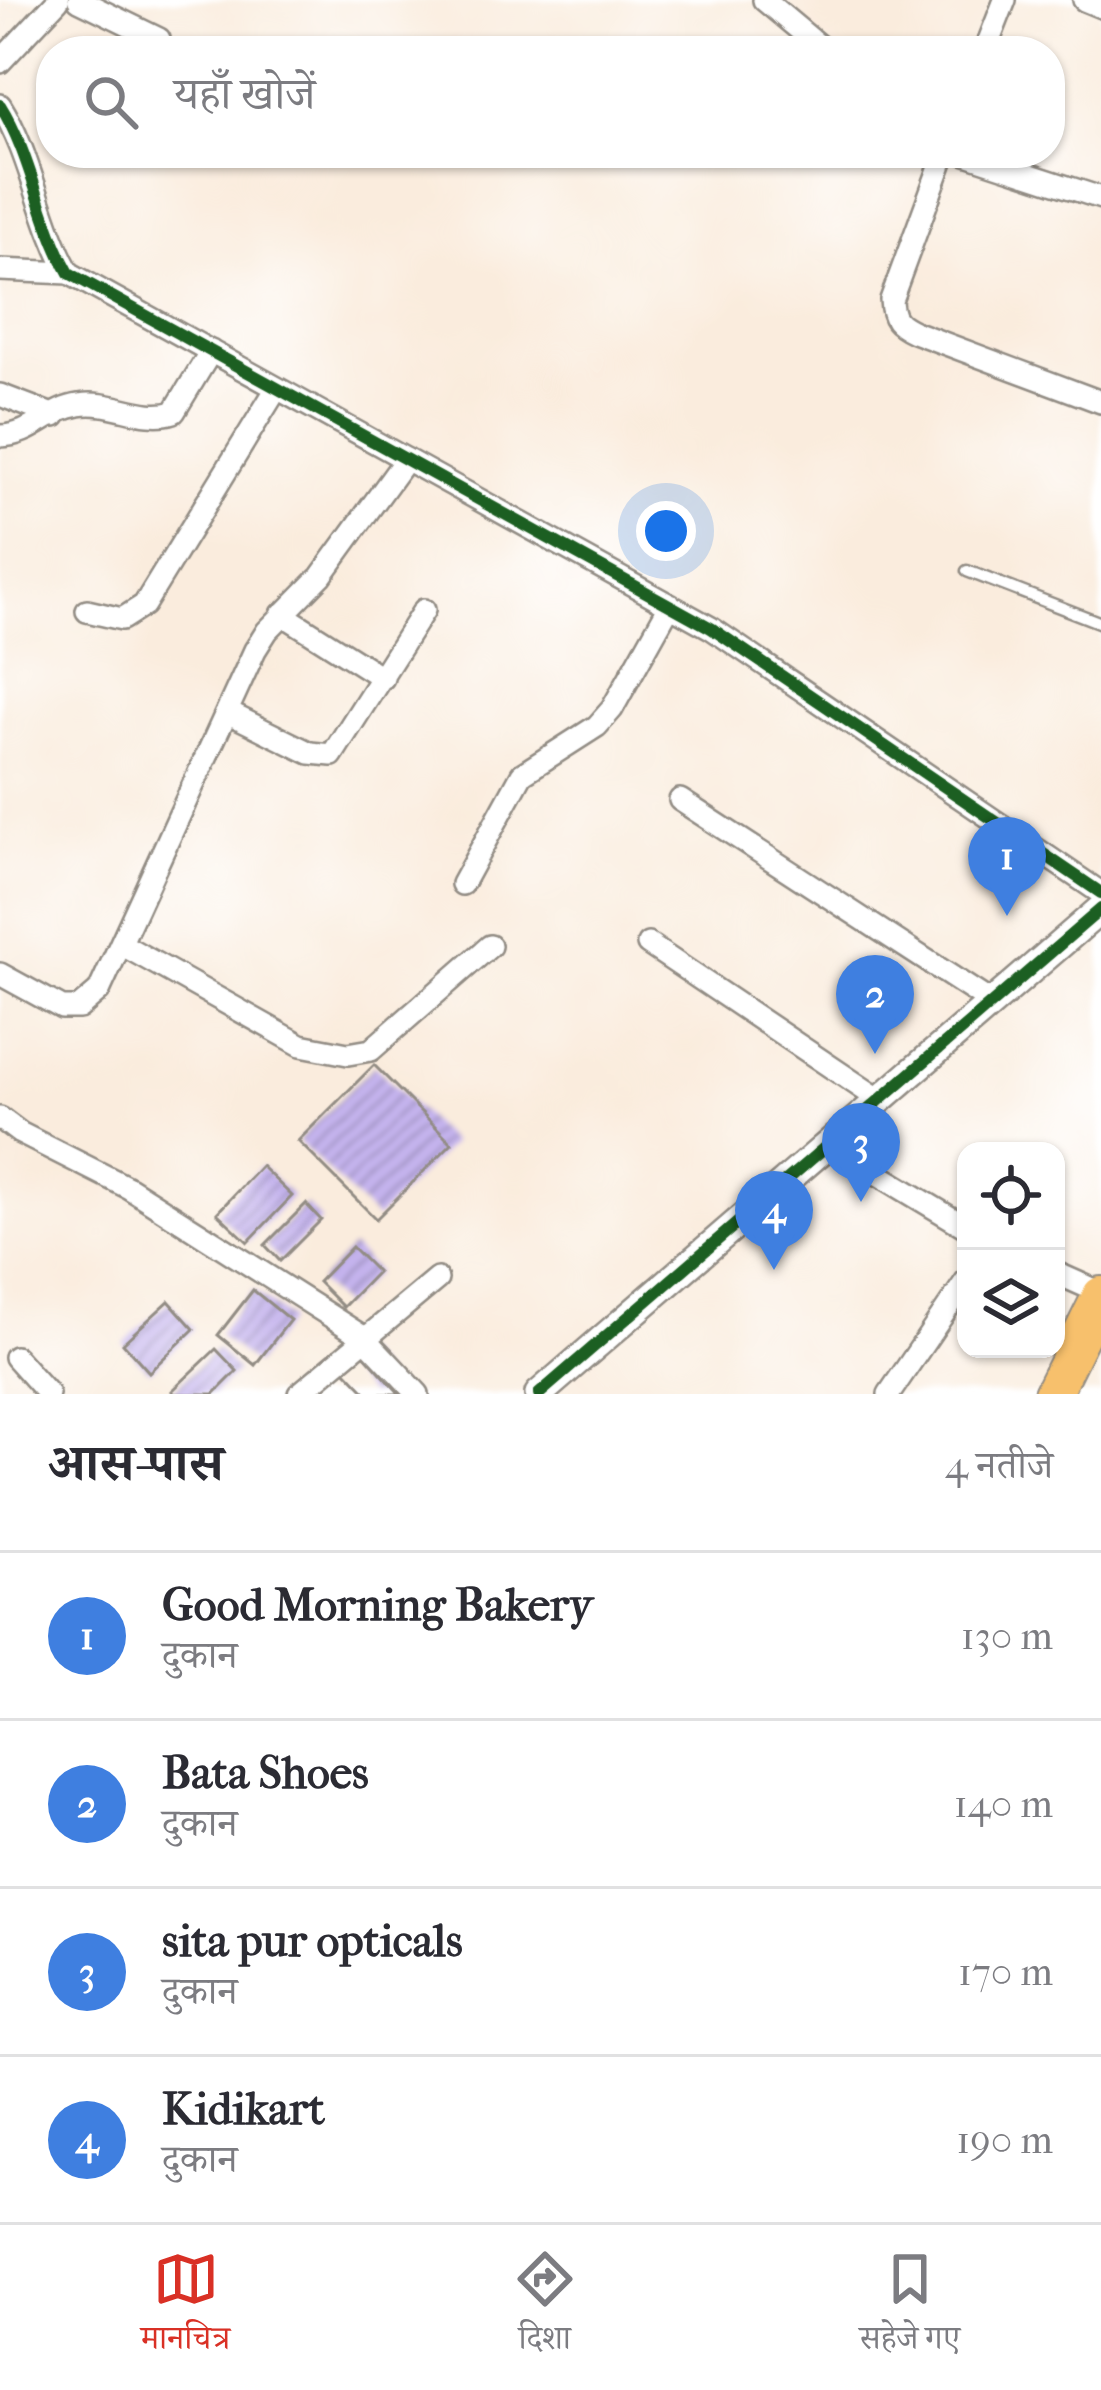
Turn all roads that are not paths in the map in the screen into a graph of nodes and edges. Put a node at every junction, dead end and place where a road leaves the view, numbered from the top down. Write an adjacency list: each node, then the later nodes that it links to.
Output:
1 (58, 0): 10 (street)
2 (79, 0): 7 (street)
3 (764, 0): 8 (street)
4 (1006, 0): 9 (street)
5 (1084, 0): 6 (street)
6 (1101, 7)
7 (154, 36)
8 (807, 36)
9 (991, 36)
10 (0, 62)
11 (0, 105): 16 (street)
12 (939, 168): 20 (street)
13 (1009, 168): 14 (street)
14 (1101, 198)
15 (0, 270): 16 (street)
16 (69, 273): 17 (street)
17 (212, 352): 18 (street); 21 (street)
18 (277, 388): 23 (street); 27 (street)
19 (0, 395): 21 (street)
20 (1101, 402)
21 (55, 416): 22 (street)
22 (0, 436)
23 (406, 459): 25 (street); 28 (street)
24 (967, 571): 29 (lane)
25 (670, 605): 33 (street); 34 (street)
26 (424, 610): 30 (street)
27 (87, 611)
28 (282, 614): 30 (street); 31 (street)
29 (1101, 623)
30 (383, 678): 31 (street)
31 (227, 712): 36 (street)
32 (680, 800): 40 (street)
33 (462, 884)
34 (1101, 893)
35 (1101, 909): 40 (street)
36 (121, 944): 38 (street); 39 (street)
37 (648, 944): 41 (street)
38 (490, 946)
39 (0, 974)
40 (992, 1003): 41 (street)
41 (880, 1100): 43 (street)
42 (0, 1118): 49 (street)
43 (828, 1144): 44 (street); 54 (street)
44 (957, 1222)
45 (1065, 1277): 48 (street)
46 (437, 1279): 49 (street)
47 (957, 1294): 55 (street)
48 (1101, 1294): 56 (highway)
49 (365, 1338): 52 (street); 53 (street)
50 (15, 1357): 51 (street)
51 (48, 1394)
52 (299, 1394)
53 (418, 1394)
54 (539, 1394)
55 (889, 1394)
56 (1052, 1394)

